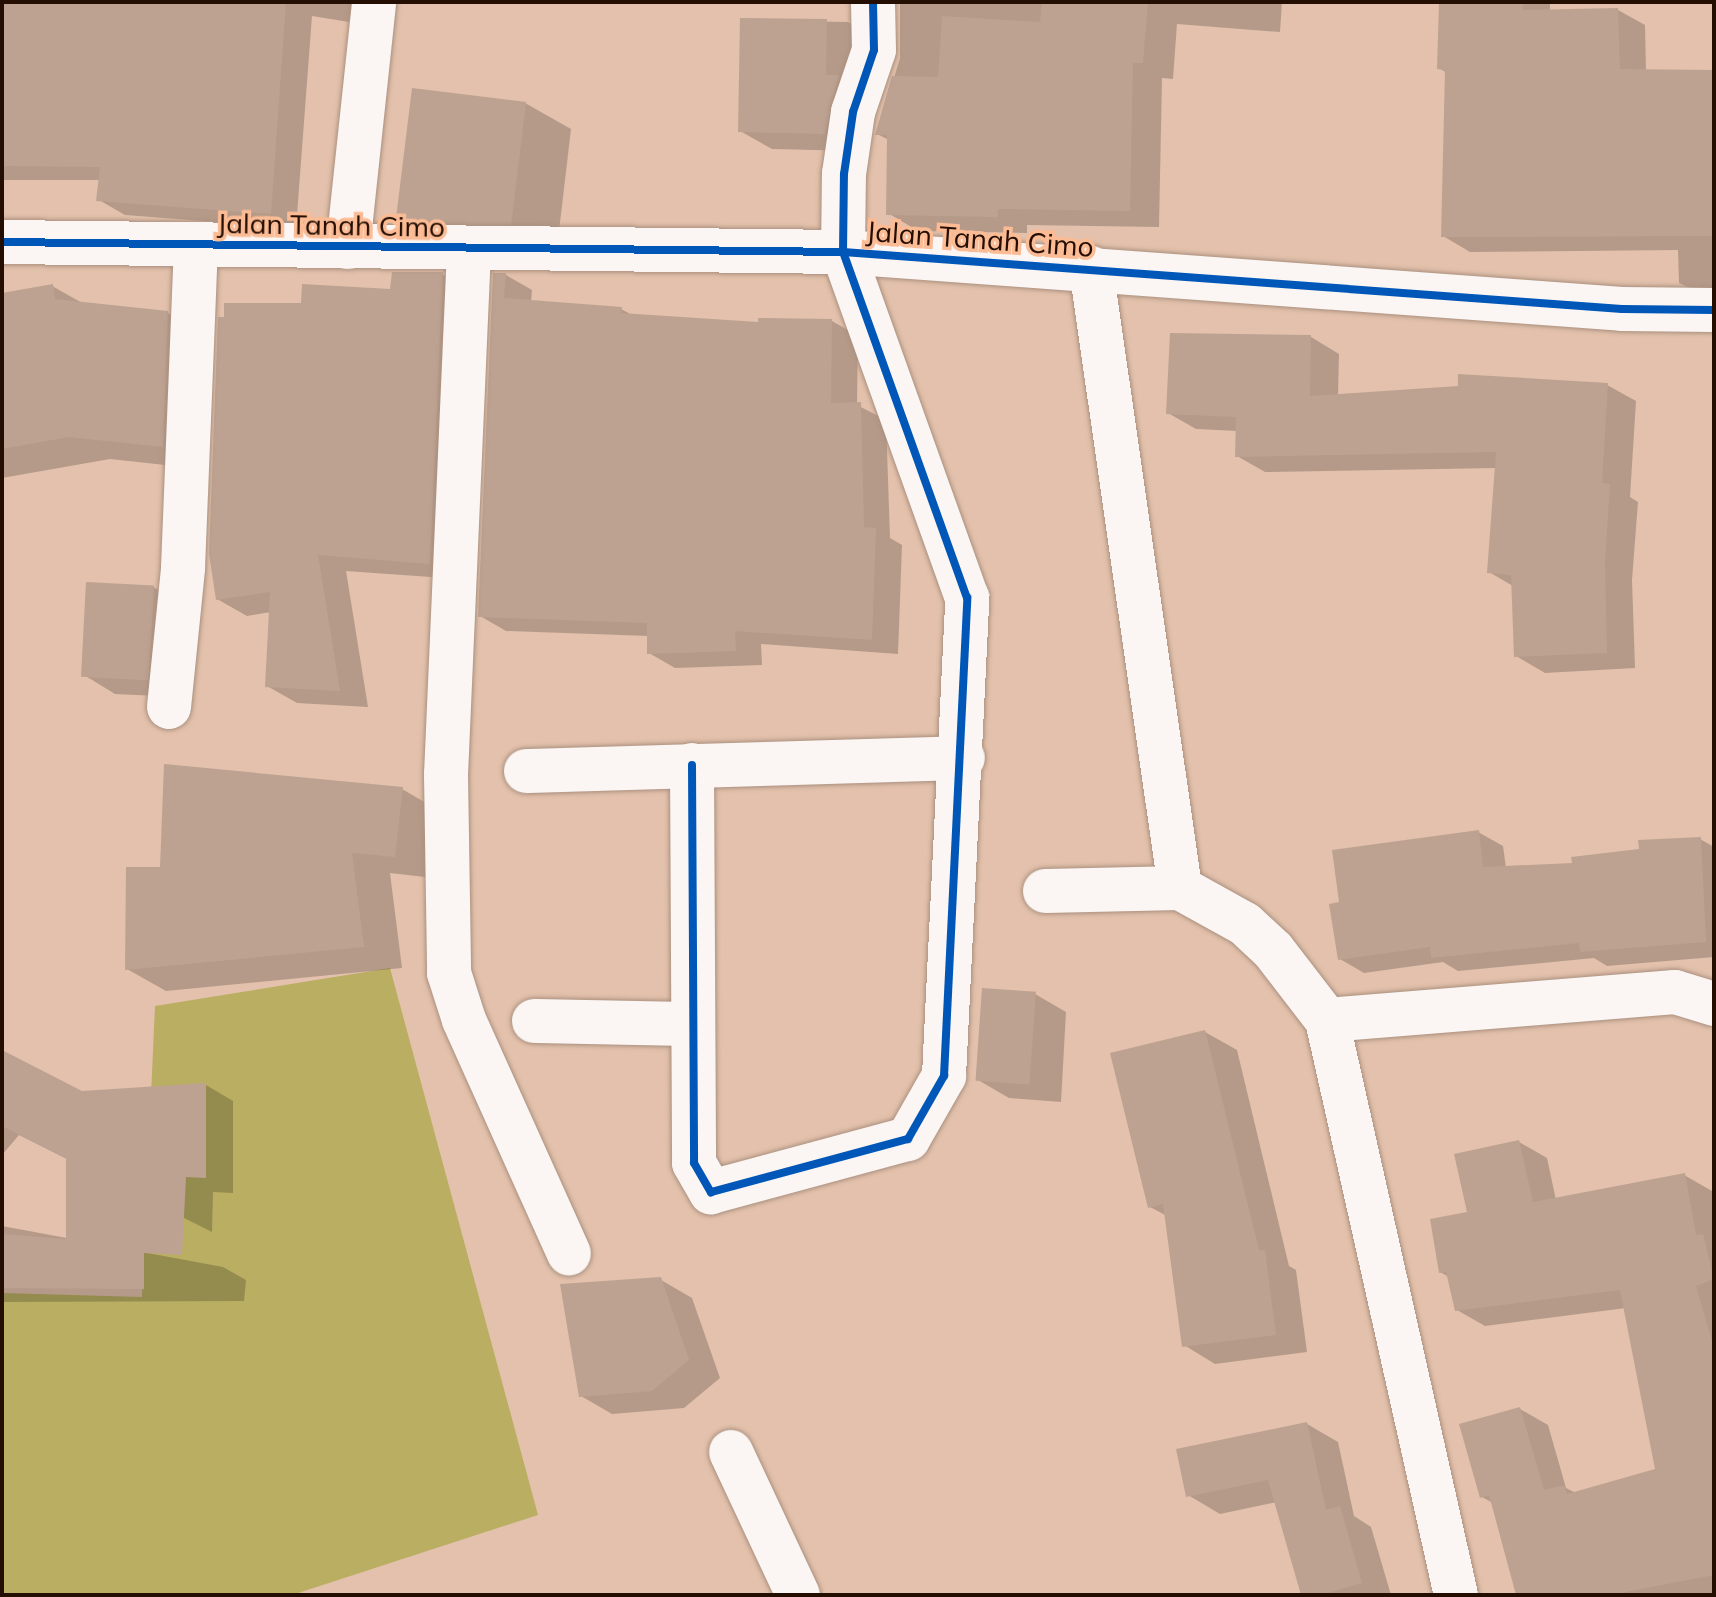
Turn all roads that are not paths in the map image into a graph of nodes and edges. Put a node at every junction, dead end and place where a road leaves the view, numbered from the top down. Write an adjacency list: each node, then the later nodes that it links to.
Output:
1 (374, 2): 5 (street)
2 (873, 2): 7 (street)
3 (2, 242): 4 (street, Jalan Tanah Cimo)
4 (196, 245): 5 (street, Jalan Tanah Cimo); 10 (street)
5 (348, 247): 6 (street, Jalan Tanah Cimo)
6 (469, 250): 7 (street, Jalan Tanah Cimo); 20 (street)
7 (843, 252): 8 (street, Jalan Tanah Cimo); 11 (street)
8 (1091, 268): 9 (street, Jalan Tanah Cimo); 14 (street)
9 (1714, 310)
10 (169, 707)
11 (963, 758): 12 (street); 19 (street)
12 (692, 765): 13 (street); 19 (street)
13 (526, 771)
14 (1180, 888): 15 (street); 17 (street)
15 (1045, 891)
16 (1714, 1004): 17 (street)
17 (1327, 1020): 23 (street)
18 (534, 1021): 19 (street)
19 (689, 1024)
20 (569, 1254)
21 (731, 1452): 22 (street)
22 (798, 1595)
23 (1456, 1595)

